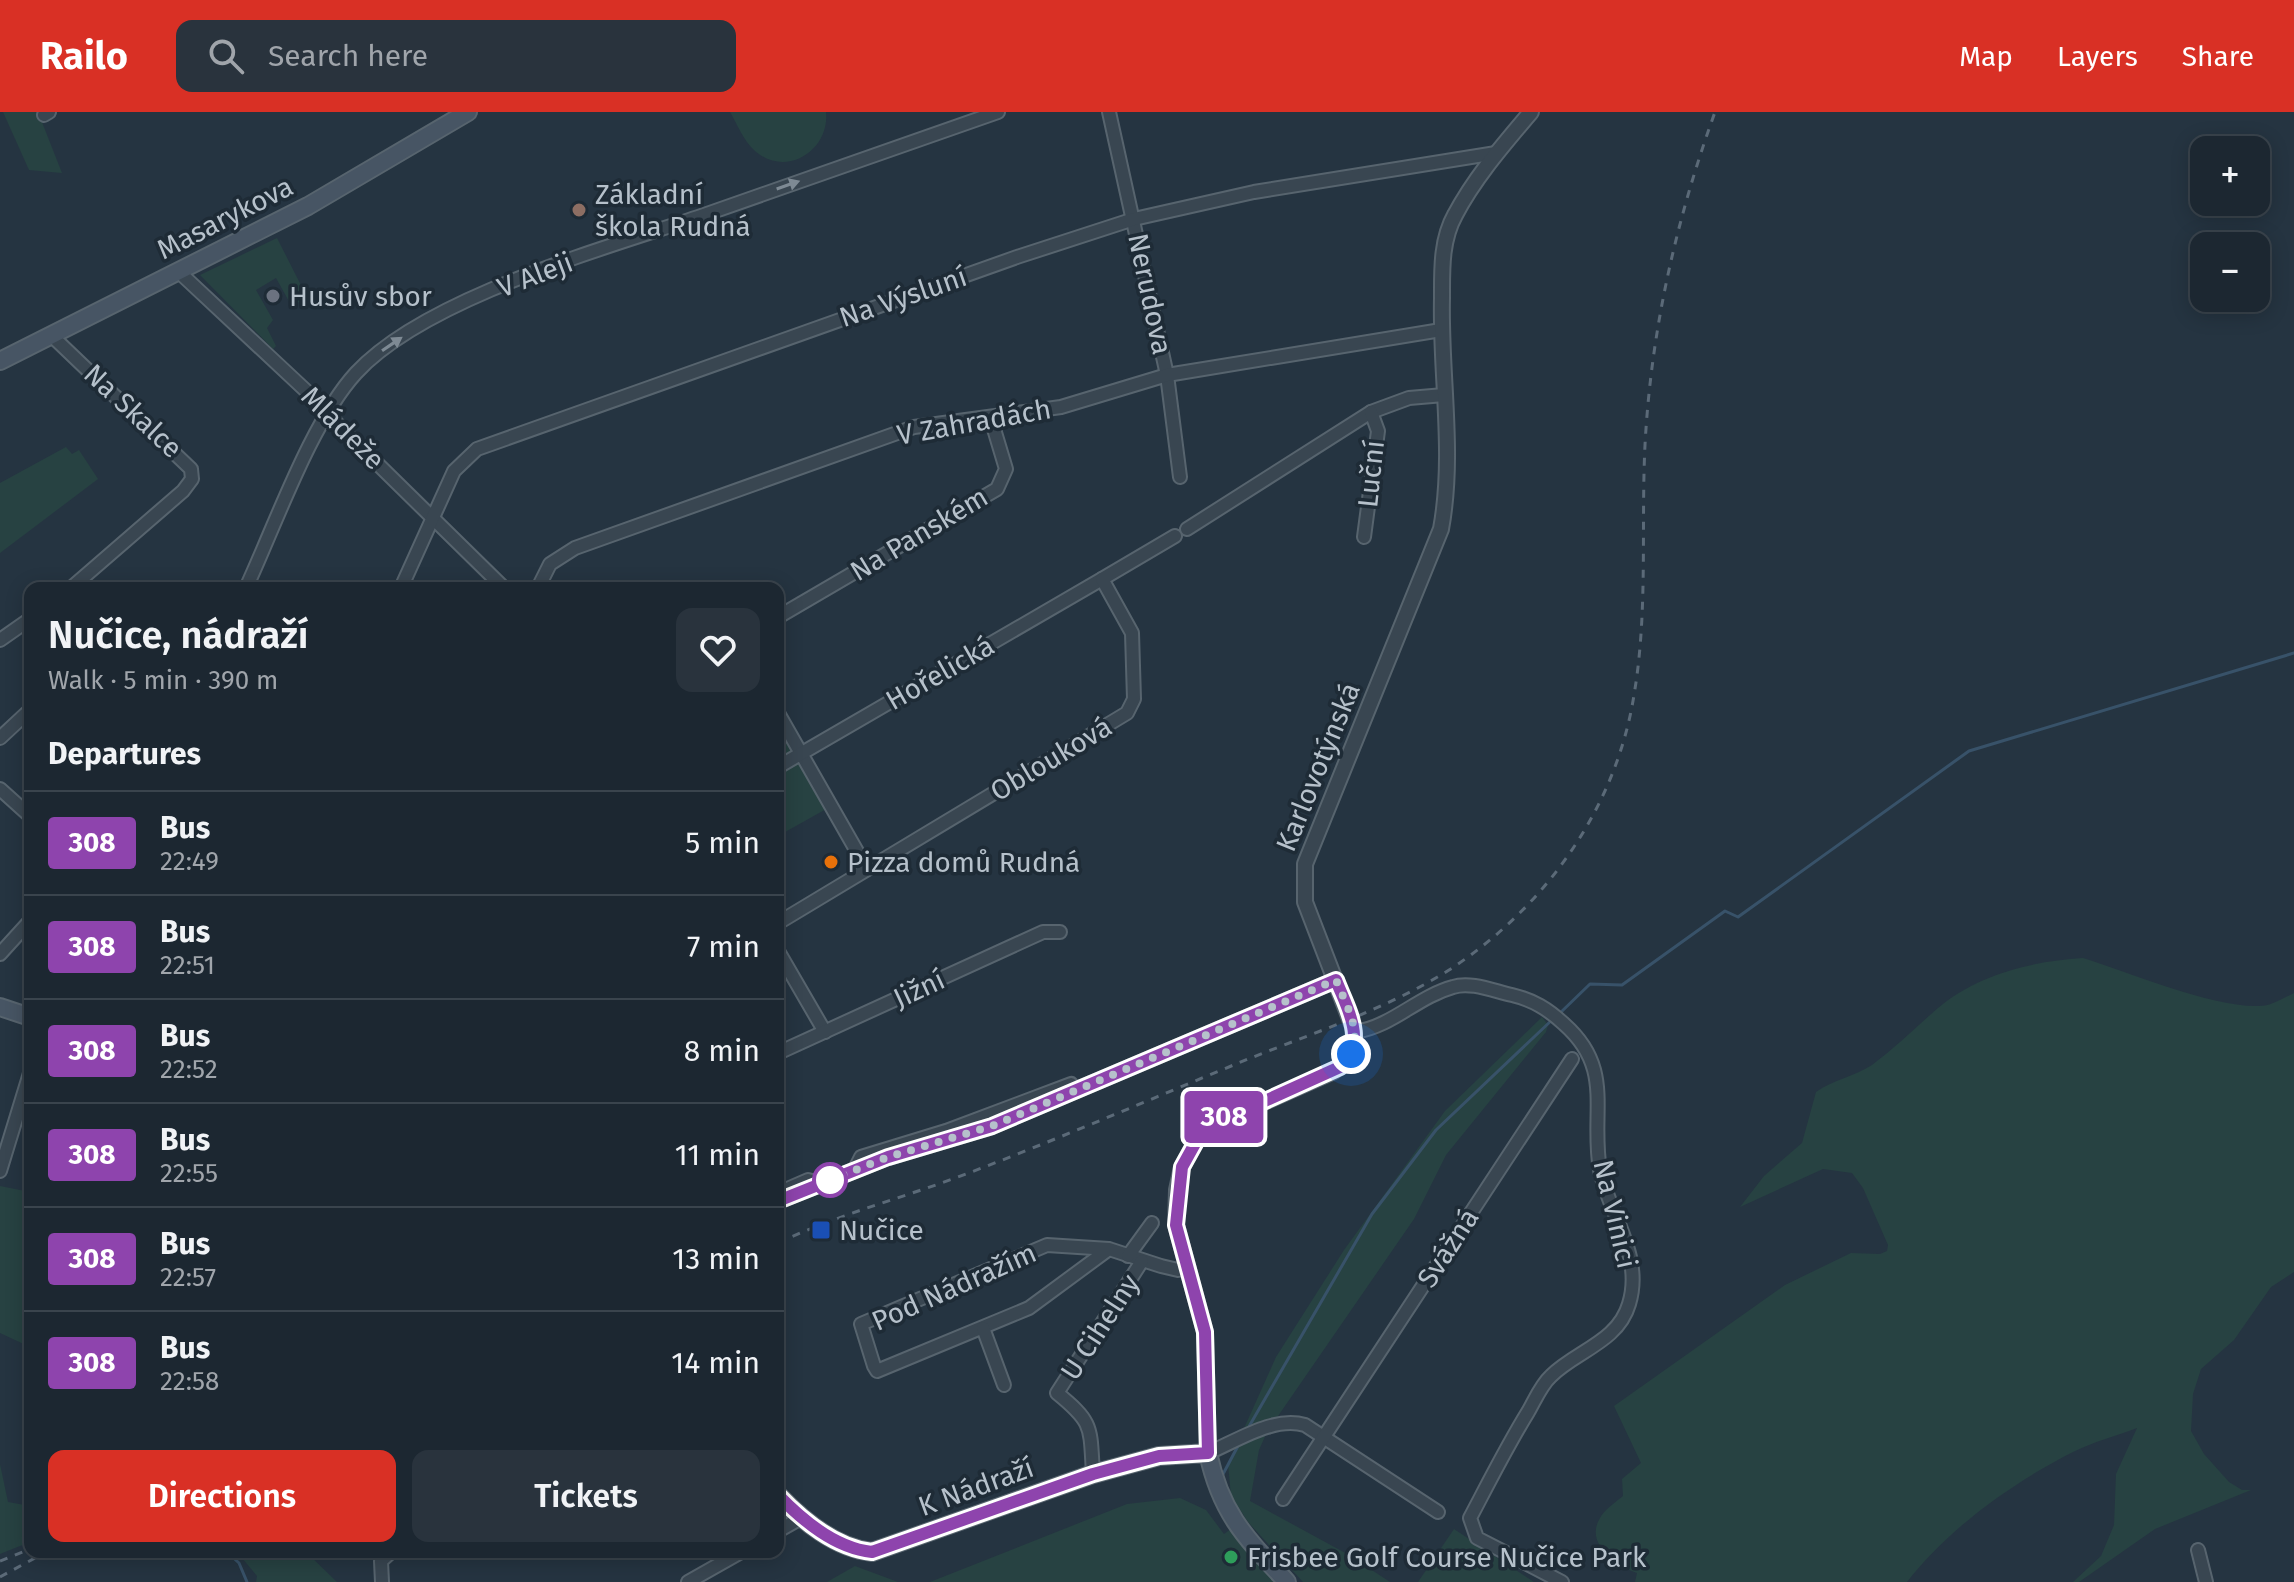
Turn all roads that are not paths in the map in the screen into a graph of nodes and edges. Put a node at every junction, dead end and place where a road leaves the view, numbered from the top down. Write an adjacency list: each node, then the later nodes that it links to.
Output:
1 (468, 112): 9 (main road, Masarykova)
2 (950, 112): 6 (street)
3 (998, 112): 6 (street, V Aleji)
4 (1109, 112): 8 (street, Nerudova)
5 (1531, 112): 7 (street, Karlovotýnská)
6 (956, 126): 16 (street, V Aleji, one-way to 6)
7 (1496, 153): 8 (street, Na Výsluní); 10 (street, Karlovotýnská)
8 (1134, 219): 13 (street, Nerudova); 19 (street, Na Výsluní)
9 (178, 271): 11 (main road, Masarykova); 16 (street, Mládeže)
10 (1441, 330): 13 (street, V Zahradách); 14 (street, Karlovotýnská)
11 (51, 335): 12 (main road, Masarykova); 24 (street, Na Skalce)
12 (0, 361)
13 (1167, 375): 17 (street, V Zahradách); 18 (street, Nerudova)
14 (1444, 395): 15 (street); 45 (street, Karlovotýnská)
15 (1371, 412): 20 (street); 22 (street, Luční)
16 (328, 413): 19 (street, Mládeže); 25 (street, V Aleji)
17 (991, 419): 28 (street, V Zahradách); 29 (street, Na Panském)
18 (1180, 477)
19 (432, 517): 26 (street, Na Výsluní); 27 (street, Mládeže)
20 (1187, 529)
21 (1175, 536): 23 (street)
22 (1364, 537)
23 (1102, 579): 35 (street, Hořelická); 39 (street, Oblouková)
24 (78, 582)
25 (249, 582)
26 (404, 582)
27 (498, 582)
28 (541, 582)
29 (784, 613)
30 (24, 623): 31 (street)
31 (0, 640)
32 (24, 716): 34 (street)
33 (784, 723): 35 (street)
34 (0, 738)
35 (802, 753): 36 (street, Hořelická); 39 (street)
36 (784, 764)
37 (0, 789): 38 (street)
38 (24, 811)
39 (867, 869): 40 (street, Oblouková)
40 (784, 919)
41 (24, 928): 43 (street)
42 (1060, 932): 48 (street, Jižní)
43 (0, 954)
44 (784, 961): 48 (street)
45 (1336, 980): 49 (street, Karlovotýnská); 55 (street)
46 (0, 1007): 47 (main road)
47 (24, 1015)
48 (825, 1032): 50 (street, Jižní)
49 (1355, 1032): 62 (street); 79 (street, Na Vinici)
50 (784, 1050)
51 (1572, 1059): 65 (street, Svážná)
52 (24, 1089): 53 (street)
53 (5, 1138): 54 (street)
54 (0, 1171)
55 (821, 1183): 56 (street); 57 (street)
56 (784, 1190)
57 (784, 1198)
58 (1152, 1223): 60 (street)
59 (1109, 1249): 60 (street, Pod Nádražím); 63 (street, Pod Nádražím); 63 (street, Pod Nádražím)
60 (1128, 1256): 61 (street, Pod Nádražím)
61 (1142, 1261): 62 (street, Pod Nádražím); 67 (street, U Cihelny)
62 (1188, 1268): 66 (street)
63 (983, 1328): 64 (street, Pod Nádražím)
64 (1004, 1385)
65 (1323, 1437): 66 (street); 68 (street, Svážná); 70 (street)
66 (1208, 1453): 67 (main road, K Nádraží); 78 (main road)
67 (1093, 1474): 71 (main road, K Nádraží)
68 (1283, 1499)
69 (784, 1501): 71 (main road, K Nádraží)
70 (1438, 1512)
71 (801, 1518): 72 (street)
72 (784, 1528)
73 (2198, 1550): 80 (street)
74 (384, 1558): 76 (street)
75 (730, 1558): 77 (street)
76 (382, 1582)
77 (688, 1582)
78 (1287, 1582)
79 (1562, 1582)
80 (2206, 1582)

